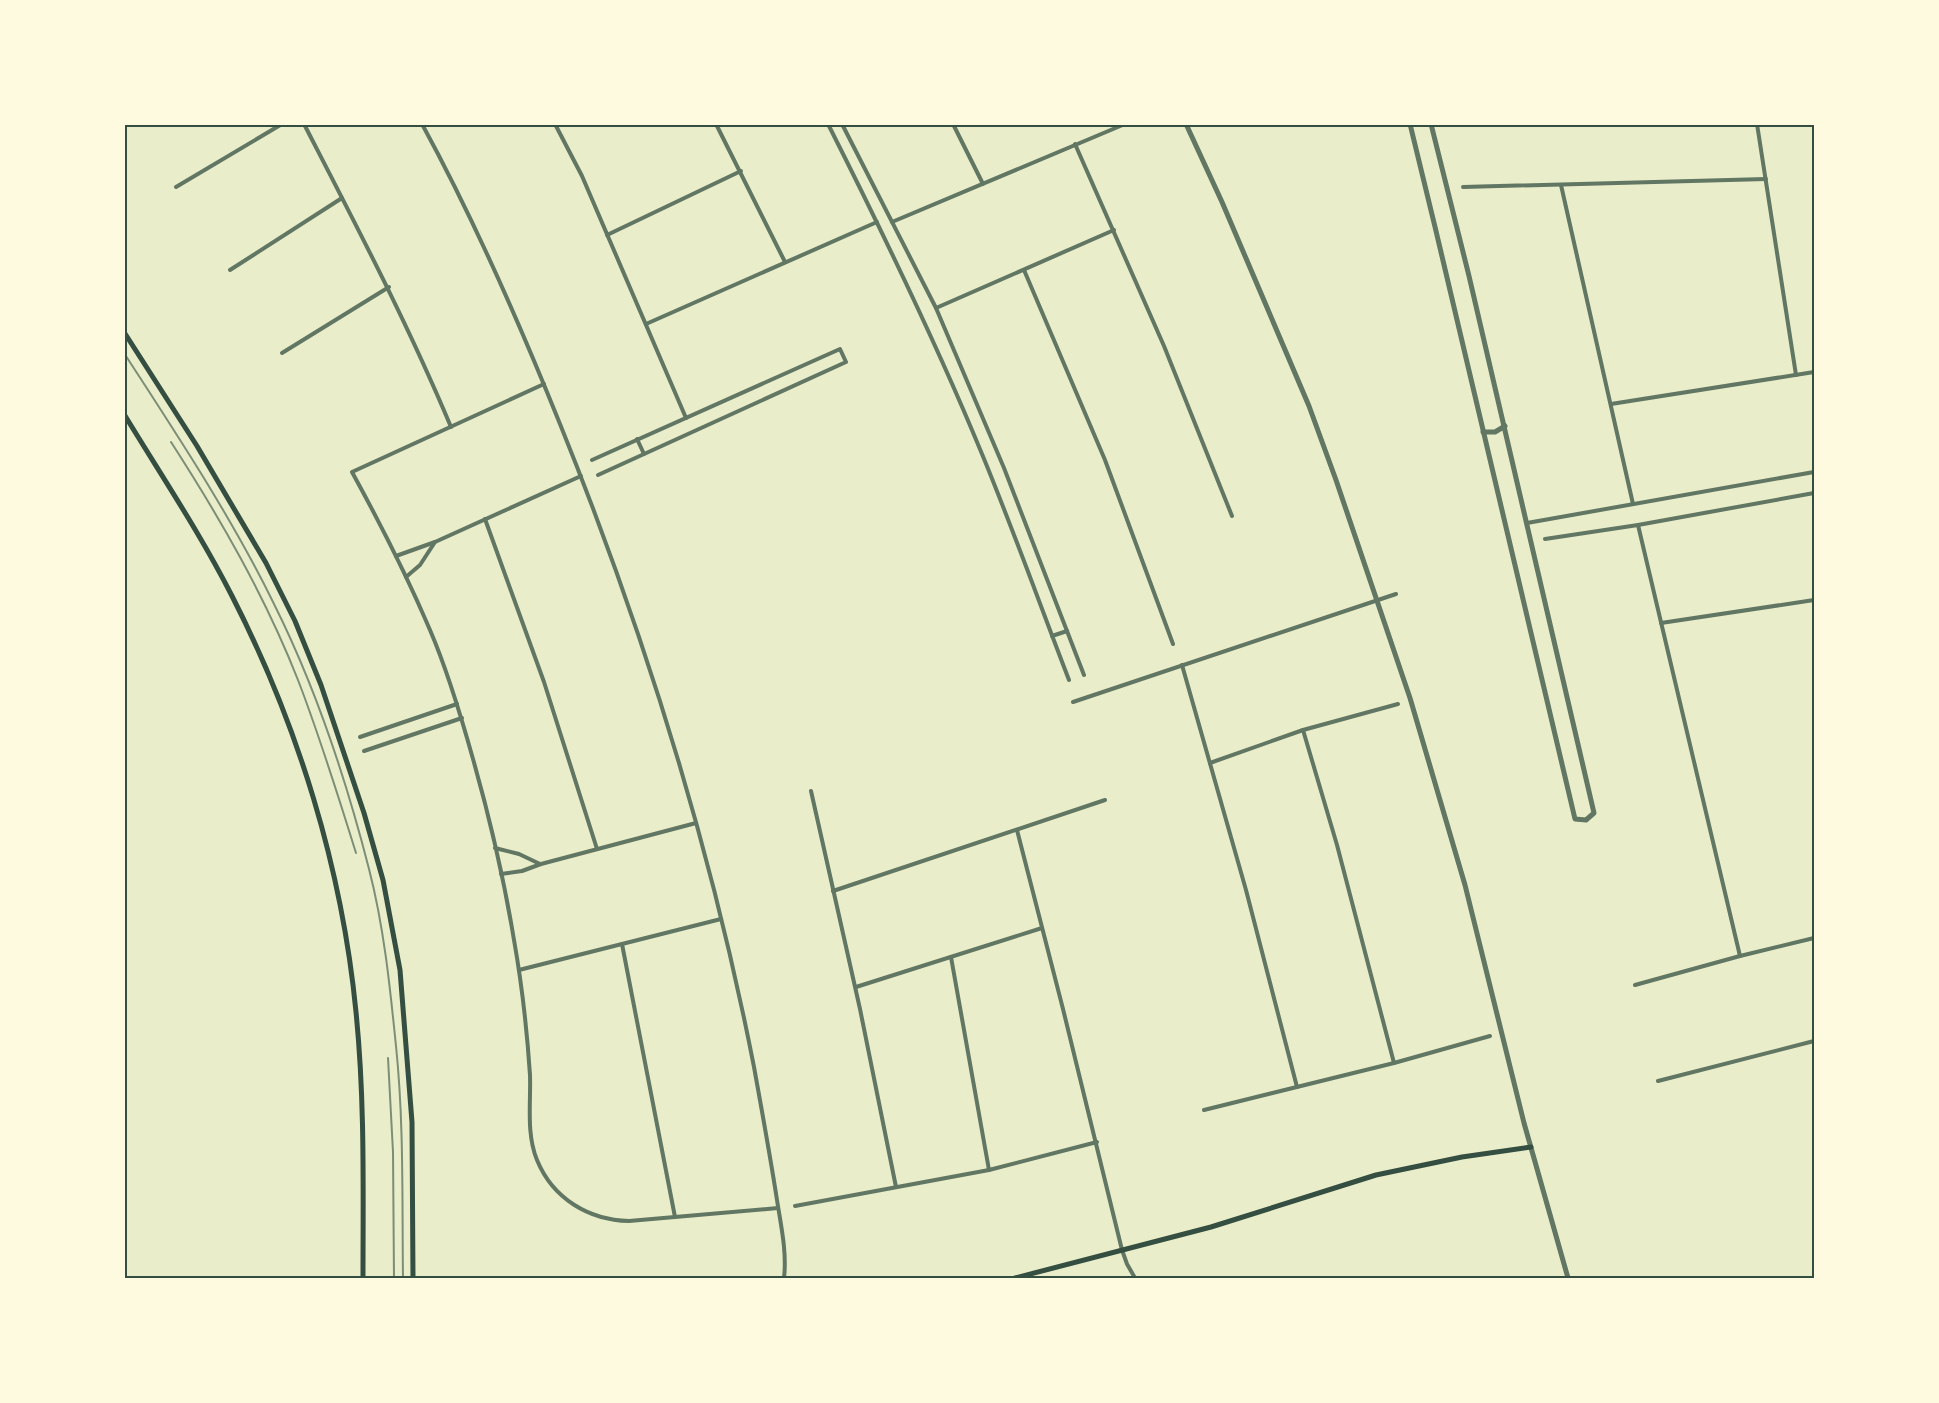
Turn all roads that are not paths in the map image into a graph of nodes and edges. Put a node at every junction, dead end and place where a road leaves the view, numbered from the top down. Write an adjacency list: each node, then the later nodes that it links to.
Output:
1 (282, 124): 20 (street)
2 (304, 124): 21 (street)
3 (422, 124): 36 (street)
4 (555, 124): 25 (street)
5 (716, 124): 15 (street)
6 (828, 124): 22 (street)
7 (842, 124): 23 (street)
8 (954, 124): 17 (street)
9 (1125, 124): 14 (street)
10 (1186, 124): 60 (street)
11 (1410, 124): 42 (street)
12 (1431, 124): 40 (street)
13 (1757, 124): 16 (street)
14 (1075, 144): 17 (street); 24 (street)
15 (741, 171): 25 (street); 26 (street)
16 (1766, 179): 18 (street); 35 (street)
17 (982, 184): 23 (street)
18 (1561, 185): 19 (street); 37 (street)
19 (1463, 187)
20 (176, 188)
21 (342, 198): 27 (street); 29 (street)
22 (877, 222): 26 (street); 64 (street)
23 (892, 222): 30 (street)
24 (1114, 230): 28 (street); 51 (street)
25 (607, 235): 31 (street)
26 (786, 262): 31 (street)
27 (230, 270)
28 (1024, 270): 30 (street); 65 (street)
29 (389, 287): 33 (street); 41 (street)
30 (936, 308): 63 (street)
31 (646, 324): 39 (street)
32 (124, 332): 110 (main road)
33 (282, 353)
34 (1815, 372): 35 (street)
35 (1796, 375): 37 (street)
36 (544, 384): 41 (street); 48 (street)
37 (1611, 404): 50 (street)
38 (124, 414): 109 (main road)
39 (686, 418): 43 (street); 44 (street)
40 (1504, 426): 42 (street); 53 (street)
41 (451, 427): 57 (street)
42 (1483, 432): 53 (street)
43 (637, 439): 44 (street); 45 (street)
44 (644, 454): 47 (street)
45 (592, 460)
46 (1815, 472): 50 (street)
47 (598, 475)
48 (581, 476): 52 (street); 79 (street)
49 (1815, 493): 54 (street)
50 (1633, 504): 53 (street)
51 (1232, 516)
52 (485, 519): 56 (street); 82 (street)
53 (1527, 523)
54 (1638, 525): 55 (street); 62 (street)
55 (1545, 539)
56 (435, 542): 57 (street); 58 (street)
57 (396, 555): 58 (street)
58 (406, 577): 70 (street)
59 (1395, 594): 60 (street)
60 (1377, 599): 66 (street); 102 (street)
61 (1815, 600): 62 (street)
62 (1661, 623): 90 (street)
63 (1067, 631): 64 (street); 67 (street)
64 (1052, 636): 68 (street)
65 (1173, 644)
66 (1182, 665): 69 (street); 76 (street)
67 (1084, 675)
68 (1069, 680)
69 (1073, 702)
70 (457, 704): 72 (street); 74 (street)
71 (1398, 704): 73 (street)
72 (462, 718): 75 (street); 81 (street)
73 (1304, 730): 76 (street); 97 (street)
74 (360, 737)
75 (364, 750)
76 (1210, 763): 99 (street)
77 (811, 791): 85 (street)
78 (1105, 800): 80 (street)
79 (696, 824): 82 (street); 86 (street)
80 (1017, 830): 85 (street); 87 (street)
81 (495, 848): 83 (street); 84 (street)
82 (597, 849): 83 (street)
83 (541, 864): 84 (street)
84 (501, 874): 92 (street)
85 (834, 891): 94 (street)
86 (721, 919): 89 (street); 106 (street)
87 (1042, 928): 91 (street); 101 (street)
88 (1815, 938): 90 (street)
89 (622, 944): 92 (street); 107 (street)
90 (1740, 956): 93 (street)
91 (951, 957): 94 (street); 103 (street)
92 (519, 969): 107 (street)
93 (1635, 986)
94 (856, 987): 104 (street)
95 (1490, 1036): 97 (street)
96 (1815, 1041): 98 (street)
97 (1394, 1063): 99 (street)
98 (1658, 1081)
99 (1297, 1087): 100 (street)
100 (1204, 1110)
101 (1097, 1142): 103 (street); 108 (street)
102 (1531, 1147): 108 (main road); 114 (street)
103 (989, 1170): 104 (street)
104 (896, 1187): 105 (street)
105 (795, 1206)
106 (778, 1208): 107 (street); 111 (street)
107 (675, 1217)
108 (1122, 1250): 112 (main road); 113 (street)
109 (363, 1278)
110 (413, 1278)
111 (784, 1278)
112 (1015, 1278)
113 (1136, 1278)
114 (1568, 1278)

